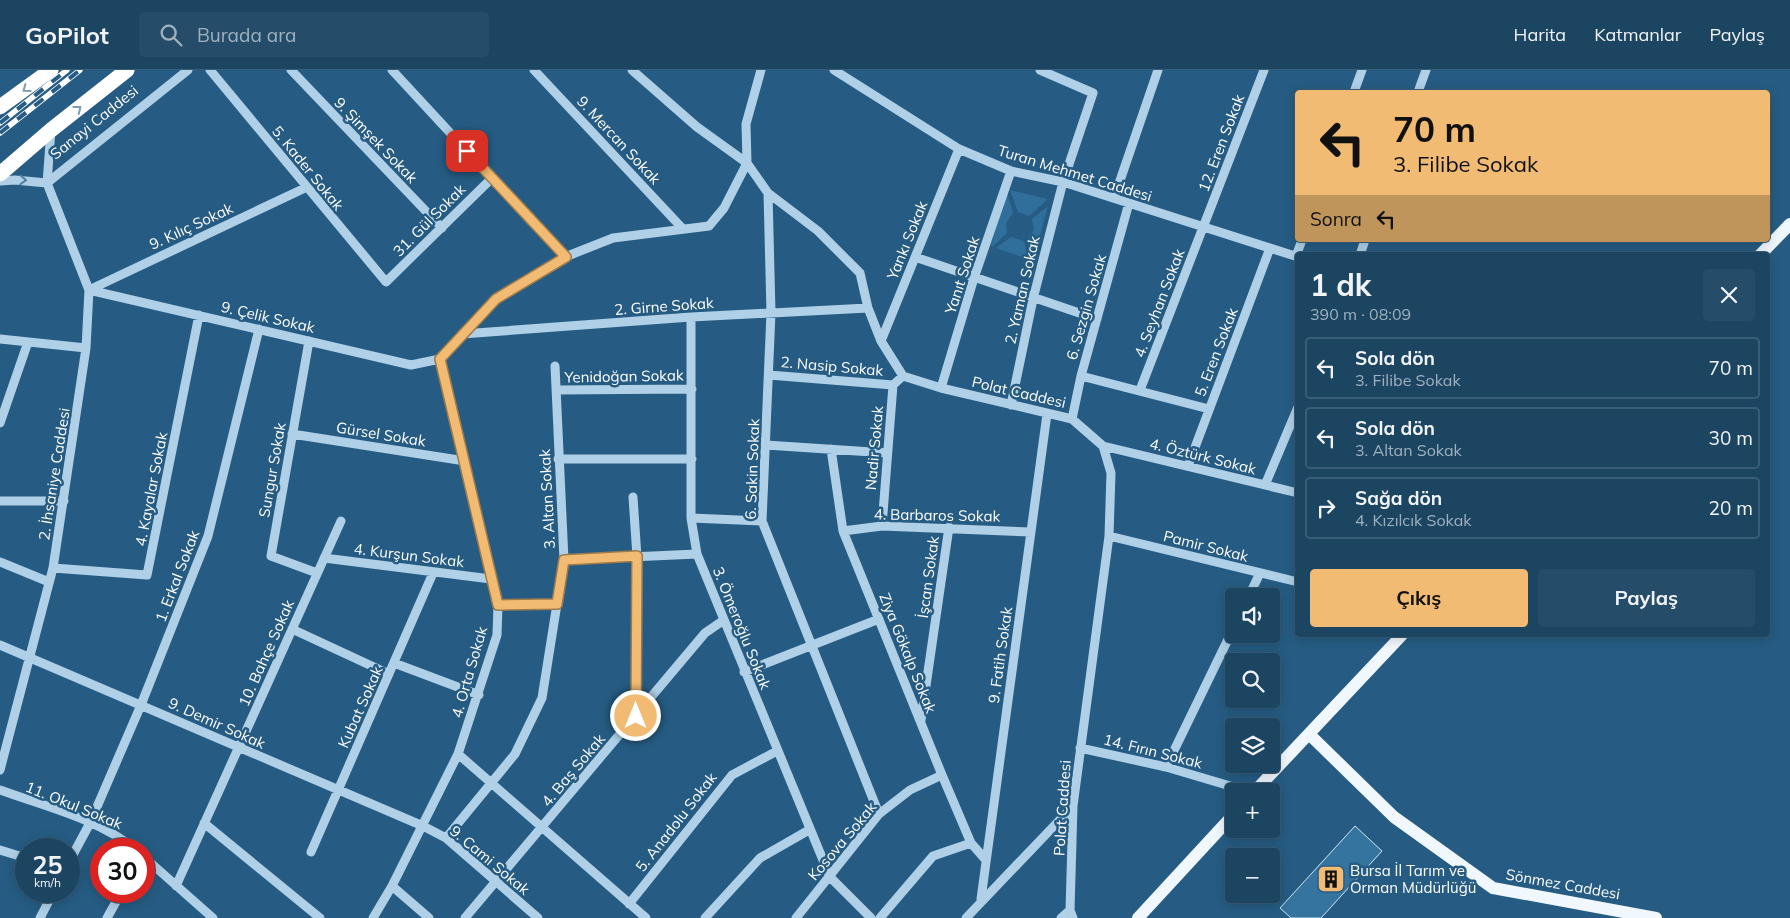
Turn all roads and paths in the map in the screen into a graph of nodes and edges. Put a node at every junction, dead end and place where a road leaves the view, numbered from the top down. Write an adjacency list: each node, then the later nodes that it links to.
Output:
1 (127, 70): 19 (highway, Sanayi Caddesi, one-way to 1)
2 (188, 70): 27 (street, Sanayi Caddesi)
3 (210, 70): 28 (street, 5. Kader Sokak)
4 (291, 70): 34 (street, 9. Şimşek Sokak)
5 (392, 70): 24 (street)
6 (534, 70): 35 (street, 9. Mercan Sokak)
7 (632, 70): 21 (street)
8 (761, 70): 21 (street)
9 (834, 70): 20 (street, Turan Mehmet Caddesi)
10 (1040, 70): 26 (street, 2. Yaman Sokak)
11 (1158, 70): 30 (street)
12 (1264, 70): 33 (street, 12. Eren Sokak)
13 (1362, 70): 16 (street)
14 (1426, 70): 17 (street)
15 (49, 71): 18 (highway, one-way to 18)
16 (1355, 90)
17 (1419, 90)
18 (1, 105)
19 (51, 130): 23 (highway, Sanayi Caddesi); 27 (street, Sanayi Caddesi)
20 (959, 149): 22 (street, Turan Mehmet Caddesi); 40 (street, Yankı Sokak)
21 (747, 163): 29 (street); 35 (street)
22 (1011, 171): 26 (street, Turan Mehmet Caddesi); 41 (street, Yanıt Sokak)
23 (0, 174)
24 (492, 178): 34 (street, 31. Gül Sokak); 39 (street)
25 (0, 182): 27 (street, one-way to 27)
26 (1063, 182): 30 (street, Turan Mehmet Caddesi); 44 (street, 2. Yaman Sokak)
27 (47, 183): 43 (street, 2. İhsaniye Caddesi)
28 (305, 188): 42 (street, 5. Kader Sokak); 43 (street, 9. Kılıç Sokak)
29 (768, 193): 45 (street); 46 (street, 6. Sakin Sokak)
30 (1114, 198): 31 (street, Turan Mehmet Caddesi)
31 (1129, 203): 33 (street, Turan Mehmet Caddesi); 49 (street, 6. Sezgin Sokak)
32 (1790, 224): 37 (main road)
33 (1204, 227): 36 (street, Turan Mehmet Caddesi); 66 (street, 4. Seyhan Sokak)
34 (442, 228): 42 (street, 31. Gül Sokak)
35 (683, 228): 39 (street)
36 (1270, 248): 38 (street, Turan Mehmet Caddesi); 68 (street, 5. Eren Sokak)
37 (1763, 252)
38 (1295, 256)
39 (566, 257): 51 (street)
40 (915, 257): 41 (street); 54 (street, Yankı Sokak)
41 (974, 278): 44 (street); 63 (street, Yanıt Sokak)
42 (386, 282)
43 (90, 290): 47 (street, 9. Çelik Sokak); 56 (street, 2. İhsaniye Caddesi)
44 (1033, 299): 49 (street); 67 (street, 2. Yaman Sokak)
45 (868, 308): 46 (street, 2. Girne Sokak); 54 (street)
46 (771, 313): 48 (street, 2. Girne Sokak); 59 (street, 6. Sakin Sokak)
47 (199, 315): 50 (street, 9. Çelik Sokak); 100 (street, 4. Kayalar Sokak)
48 (691, 317): 51 (street, 2. Girne Sokak); 64 (street, 3. Ömeroğlu Sokak)
49 (1097, 319): 61 (street, 6. Sezgin Sokak)
50 (260, 329): 53 (street, 9. Çelik Sokak); 122 (street, 1. Erkal Sokak)
51 (462, 334): 57 (street)
52 (0, 339): 55 (street)
53 (309, 341): 57 (street, 9. Çelik Sokak); 73 (street, Sungur Sokak)
54 (881, 341): 60 (street)
55 (28, 342): 56 (street); 72 (street)
56 (86, 348): 86 (street, 2. İhsaniye Caddesi)
57 (440, 359): 80 (street, 4. Orta Sokak)
58 (555, 366): 65 (street, 3. Altan Sokak)
59 (769, 375): 62 (street, 2. Nasip Sokak); 74 (street, 6. Sakin Sokak)
60 (903, 376): 62 (street, Nadir Sokak); 63 (street, Polat Caddesi)
61 (1081, 376): 66 (street); 71 (street, 6. Sezgin Sokak)
62 (893, 386): 77 (street, Nadir Sokak)
63 (941, 388): 67 (street, Polat Caddesi)
64 (692, 389): 65 (street, Yenidoğan Sokak); 79 (street, 3. Ömeroğlu Sokak)
65 (556, 390): 78 (street, 3. Altan Sokak)
66 (1140, 390): 68 (street)
67 (1011, 405): 69 (street, Polat Caddesi)
68 (1210, 409): 81 (street, 5. Eren Sokak)
69 (1047, 414): 71 (street, Polat Caddesi); 93 (street, 9. Fatih Sokak)
70 (1295, 414): 82 (street)
71 (1072, 419): 75 (street, Polat Caddesi)
72 (0, 423)
73 (292, 434): 80 (street, Gürsel Sokak); 101 (street, Sungur Sokak)
74 (766, 445): 76 (street); 89 (street, 6. Sakin Sokak)
75 (1103, 446): 81 (street, 4. Öztürk Sokak); 94 (street, Polat Caddesi)
76 (832, 449): 77 (street); 92 (street, Ziya Gökalp Sokak)
77 (887, 453): 90 (street, Nadir Sokak)
78 (558, 459): 79 (street); 98 (street, 3. Altan Sokak)
79 (692, 459): 87 (street, 3. Ömeroğlu Sokak)
80 (465, 461): 104 (street, 4. Orta Sokak)
81 (1188, 466): 82 (street, 4. Öztürk Sokak)
82 (1265, 485): 83 (street, 4. Öztürk Sokak)
83 (1295, 491)
84 (633, 497): 96 (street)
85 (0, 501): 86 (street)
86 (64, 501): 100 (street, 2. İhsaniye Caddesi)
87 (691, 518): 89 (street); 95 (street, 3. Ömeroğlu Sokak)
88 (341, 521): 97 (street, 10. Bahçe Sokak)
89 (762, 521): 116 (street, 6. Sakin Sokak)
90 (882, 526): 91 (street, 4. Barbaros Sokak); 92 (street, 4. Barbaros Sokak)
91 (949, 527): 93 (street, 4. Barbaros Sokak); 124 (street, İşcan Sokak)
92 (843, 531): 111 (street, Ziya Gökalp Sokak)
93 (1031, 532): 154 (street, 9. Fatih Sokak)
94 (1109, 536): 103 (street, Pamir Sokak); 128 (street, Polat Caddesi)
95 (698, 554): 96 (street); 110 (street, 3. Ömeroğlu Sokak)
96 (637, 556): 98 (street); 123 (street)
97 (324, 558): 101 (street, 10. Bahçe Sokak); 102 (street, 4. Kurşun Sokak)
98 (564, 560): 108 (street, 3. Altan Sokak)
99 (0, 562): 106 (street)
100 (53, 568): 106 (street, 2. İhsaniye Caddesi)
101 (318, 573): 112 (street, 10. Bahçe Sokak)
102 (433, 573): 104 (street, 4. Kurşun Sokak); 118 (street, Kubat Sokak)
103 (1260, 573): 105 (street, Pamir Sokak); 107 (street)
104 (491, 579): 109 (street, 4. Orta Sokak)
105 (1295, 581)
106 (49, 582): 117 (street, 2. İhsaniye Caddesi)
107 (1253, 588)
108 (557, 604): 109 (street); 134 (street, 3. Altan Sokak)
109 (498, 605): 121 (street, 4. Orta Sokak)
110 (724, 620): 119 (street, 3. Ömeroğlu Sokak); 123 (street, 4. Baş Sokak)
111 (879, 620): 116 (street); 124 (street, Ziya Gökalp Sokak)
112 (292, 629): 120 (street); 127 (street, 10. Bahçe Sokak)
113 (1400, 637): 125 (main road)
114 (1226, 643): 131 (street)
115 (0, 645): 117 (street, 9. Demir Sokak)
116 (812, 646): 119 (street); 140 (street, 6. Sakin Sokak)
117 (30, 658): 122 (street, 9. Demir Sokak); 126 (street, 2. İhsaniye Caddesi)
118 (394, 663): 120 (street, Kubat Sokak); 121 (street)
119 (744, 672): 129 (street, 3. Ömeroğlu Sokak)
120 (389, 674): 137 (street, Kubat Sokak)
121 (479, 695): 130 (street, 4. Orta Sokak)
122 (141, 705): 127 (street, 9. Demir Sokak); 141 (street, 1. Erkal Sokak)
123 (636, 716): 145 (street, 4. Baş Sokak)
124 (921, 720): 133 (street, Ziya Gökalp Sokak)
125 (1309, 734): 135 (main road); 181 (main road, Sönmez Caddesi)
126 (4, 735): 132 (street, 2. İhsaniye Caddesi)
127 (238, 748): 137 (street, 9. Demir Sokak); 142 (street, 10. Bahçe Sokak)
128 (1080, 748): 131 (street, 14. Fırın Sokak); 139 (street, Polat Caddesi)
129 (777, 750): 146 (street, 3. Ömeroğlu Sokak); 163 (street, 5. Anadolu Sokak)
130 (458, 754): 134 (street); 144 (street, 4. Orta Sokak)
131 (1166, 767): 136 (street, 14. Fırın Sokak)
132 (0, 770)
133 (942, 775): 140 (street, Kosova Sokak); 150 (street, Ziya Gökalp Sokak)
134 (492, 783): 145 (street); 148 (street, 3. Altan Sokak)
135 (1263, 783)
136 (1225, 784)
137 (339, 789): 144 (street, 9. Demir Sokak); 152 (street, Kubat Sokak)
138 (0, 790): 141 (street, 11. Okul Sokak)
139 (1073, 806): 160 (street); 164 (street, Polat Caddesi)
140 (879, 814): 156 (street, Kosova Sokak)
141 (90, 823): 147 (street, 11. Okul Sokak); 149 (street, 1. Erkal Sokak)
142 (204, 823): 158 (street, 10. Bahçe Sokak); 168 (street)
143 (1225, 824): 180 (main road)
144 (423, 826): 148 (street, 9. Cami Sokak); 159 (street, 4. Orta Sokak)
145 (544, 827): 157 (street, 4. Baş Sokak); 163 (street)
146 (809, 830): 156 (street, 3. Ömeroğlu Sokak); 174 (street)
147 (120, 838)
148 (446, 838): 157 (street, 9. Cami Sokak)
149 (80, 842)
150 (971, 843): 154 (street, Ziya Gökalp Sokak); 177 (street)
151 (0, 850): 153 (street)
152 (311, 852)
153 (15, 855)
154 (985, 860): 160 (street, 9. Fatih Sokak)
155 (155, 867): 158 (street)
156 (830, 877): 175 (street, Kosova Sokak); 176 (street, 3. Ömeroğlu Sokak)
157 (497, 882): 171 (street, 4. Baş Sokak); 172 (street, 9. Cami Sokak)
158 (176, 886): 167 (street)
159 (392, 886): 169 (street, 4. Orta Sokak); 170 (street)
160 (981, 900): 178 (street)
161 (48, 903): 165 (street)
162 (115, 903): 166 (street)
163 (629, 904): 173 (street)
164 (1071, 914): 179 (street)
165 (40, 918)
166 (106, 918)
167 (213, 918)
168 (320, 918)
169 (373, 918)
170 (429, 918)
171 (465, 918)
172 (538, 918)
173 (646, 918)
174 (705, 918)
175 (796, 918)
176 (871, 918)
177 (880, 918)
178 (966, 918)
179 (1061, 918)
180 (1138, 918)
181 (1656, 918)

